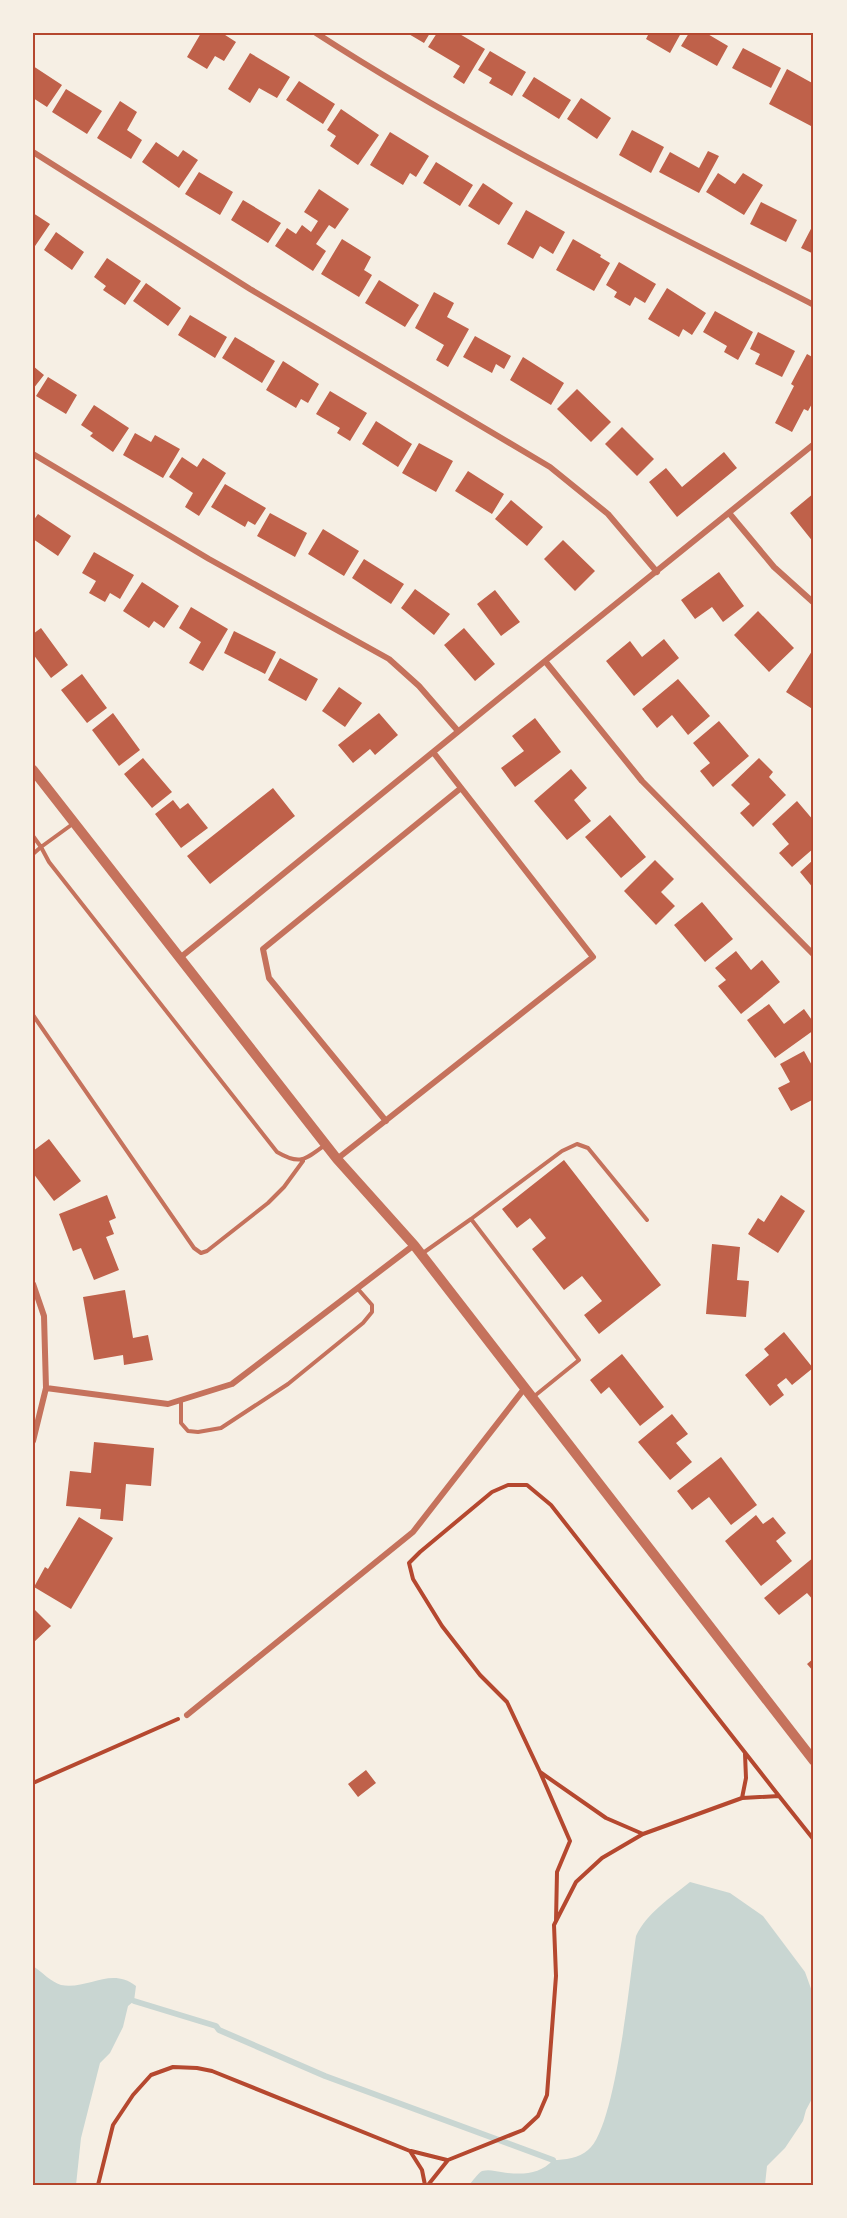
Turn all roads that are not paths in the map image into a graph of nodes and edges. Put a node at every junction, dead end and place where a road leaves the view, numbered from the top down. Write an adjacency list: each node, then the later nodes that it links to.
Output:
1 (316, 33): 3 (street)
2 (33, 152): 7 (street)
3 (814, 305)
4 (814, 444): 6 (street)
5 (33, 453): 10 (street)
6 (729, 513): 7 (street); 8 (street)
7 (657, 572): 9 (street)
8 (814, 603)
9 (544, 661): 10 (street); 18 (street)
10 (458, 731): 11 (street)
11 (432, 752): 13 (street); 19 (street)
12 (33, 770): 14 (street)
13 (461, 788): 21 (street); 21 (street)
14 (74, 823): 16 (lane); 19 (street)
15 (33, 836): 16 (lane)
16 (41, 847): 17 (lane); 24 (lane)
17 (33, 854)
18 (814, 955)
19 (181, 957): 22 (street)
20 (33, 1015): 24 (lane)
21 (386, 1121): 23 (street)
22 (325, 1144): 23 (street); 24 (lane)
23 (337, 1159): 27 (street)
24 (303, 1160)
25 (471, 1219): 26 (lane); 28 (lane); 32 (lane)
26 (647, 1220)
27 (414, 1245): 28 (street); 30 (street)
28 (422, 1254): 32 (street)
29 (33, 1284): 31 (street)
30 (358, 1289): 33 (street); 33 (lane)
31 (46, 1388): 33 (street); 34 (street)
32 (528, 1394): 35 (street); 36 (street)
33 (181, 1400)
34 (33, 1441)
35 (187, 1714)
36 (814, 1761)

